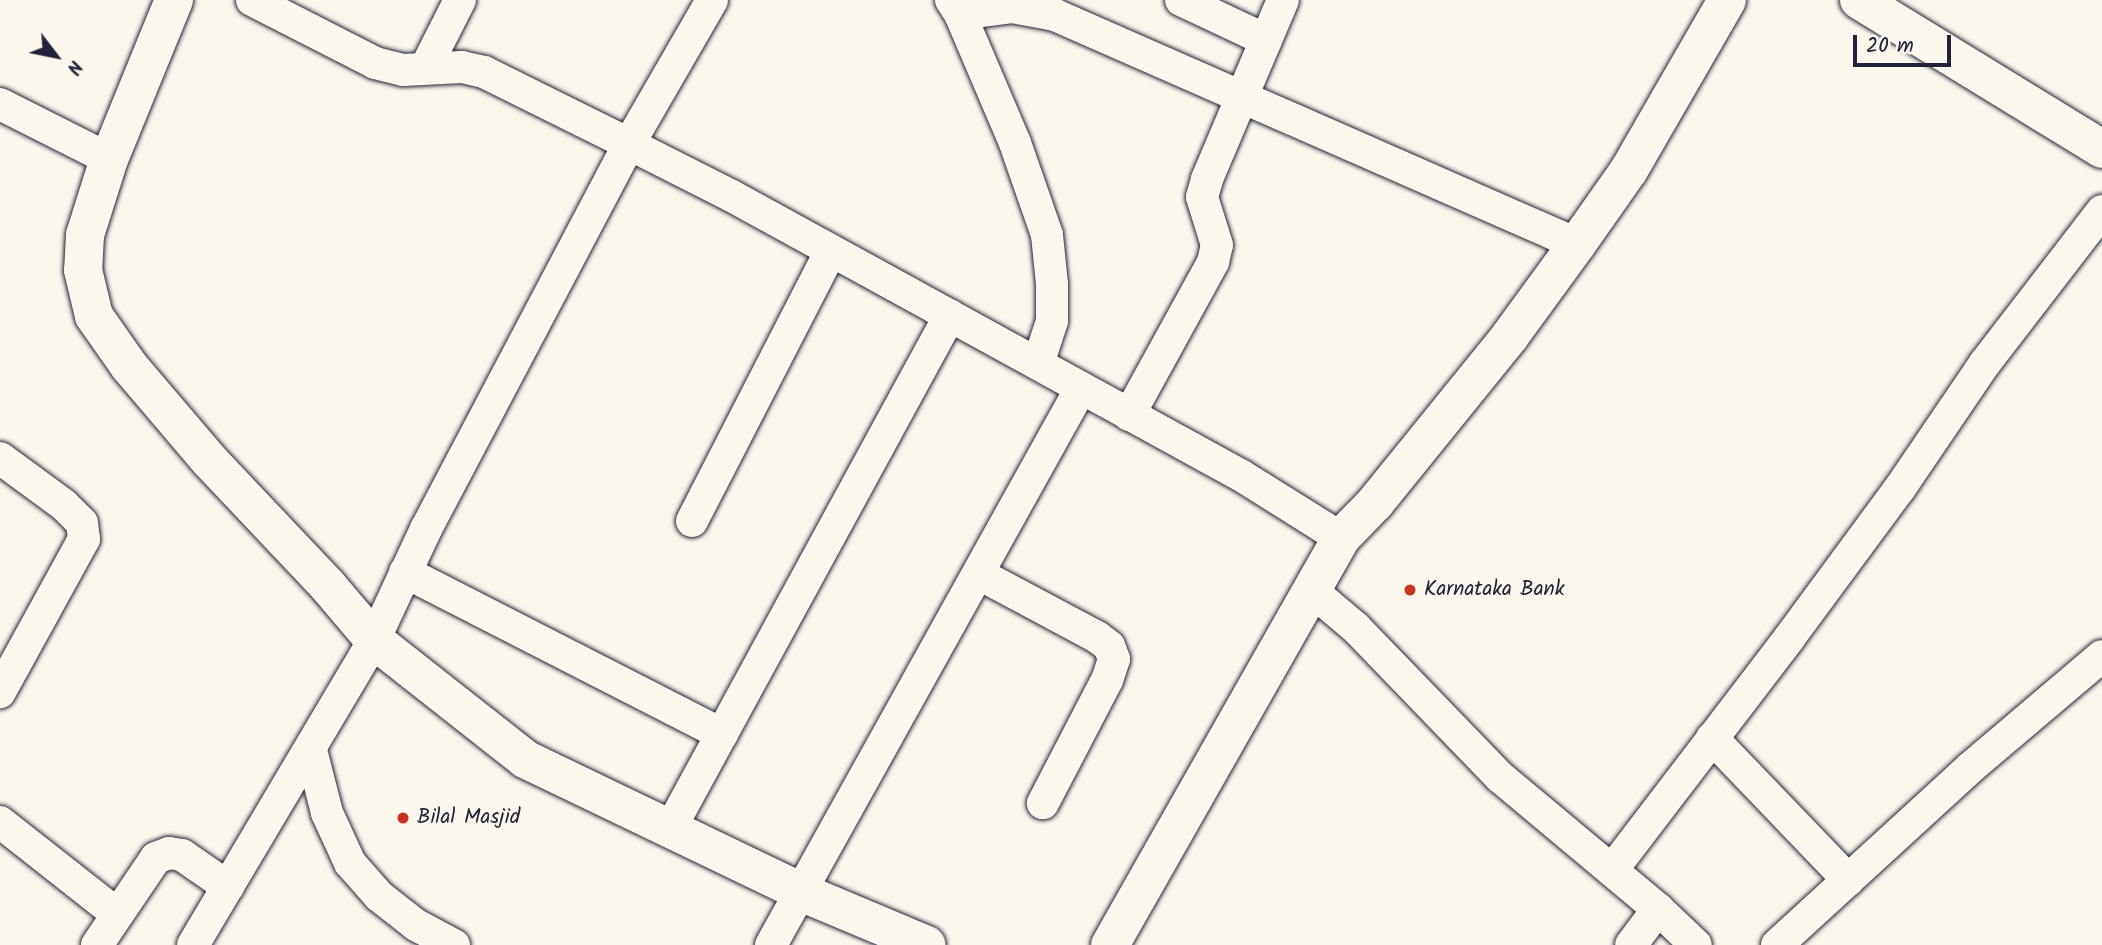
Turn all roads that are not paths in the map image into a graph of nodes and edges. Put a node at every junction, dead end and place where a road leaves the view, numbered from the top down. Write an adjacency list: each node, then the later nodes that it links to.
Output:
1 (174, 0): 16 (main road)
2 (253, 0): 11 (street)
3 (460, 0): 11 (street)
4 (712, 0): 14 (street)
5 (1181, 0): 10 (street)
6 (1283, 0): 10 (street)
7 (1727, 0): 18 (main road)
8 (1859, 0): 15 (main road)
9 (955, 7): 12 (street); 21 (street)
10 (1266, 40): 12 (street)
11 (426, 67): 14 (street)
12 (1243, 96): 18 (street); 23 (street)
13 (0, 104): 16 (street)
14 (629, 144): 19 (street); 27 (street)
15 (2102, 149)
16 (109, 159): 30 (main road)
17 (2102, 211): 34 (street)
18 (1577, 244): 26 (main road)
19 (831, 251): 20 (street); 25 (street)
20 (950, 315): 21 (street); 33 (street)
21 (1038, 364): 22 (street)
22 (1081, 388): 23 (street); 28 (street)
23 (1129, 415): 26 (street)
24 (0, 458): 32 (street)
25 (692, 521)
26 (1341, 538): 29 (main road)
27 (405, 572): 30 (street); 33 (street)
28 (979, 574): 36 (street); 42 (street)
29 (1311, 590): 39 (street); 50 (main road)
30 (374, 640): 35 (street); 38 (main road)
31 (2102, 656): 40 (street)
32 (0, 692)
33 (722, 734): 38 (street)
34 (1712, 738): 39 (street); 40 (street)
35 (311, 750): 41 (street); 47 (street)
36 (1043, 803)
37 (0, 822): 44 (street)
38 (670, 829): 42 (main road)
39 (1612, 870): 43 (street)
40 (1848, 880): 53 (street)
41 (228, 887): 44 (street); 46 (street)
42 (803, 893): 48 (street); 49 (main road)
43 (1658, 909): 51 (street); 52 (street)
44 (117, 914): 45 (street)
45 (97, 945)
46 (193, 945)
47 (454, 945)
48 (771, 945)
49 (927, 945)
50 (1110, 945)
51 (1631, 945)
52 (1696, 945)
53 (1777, 945)

